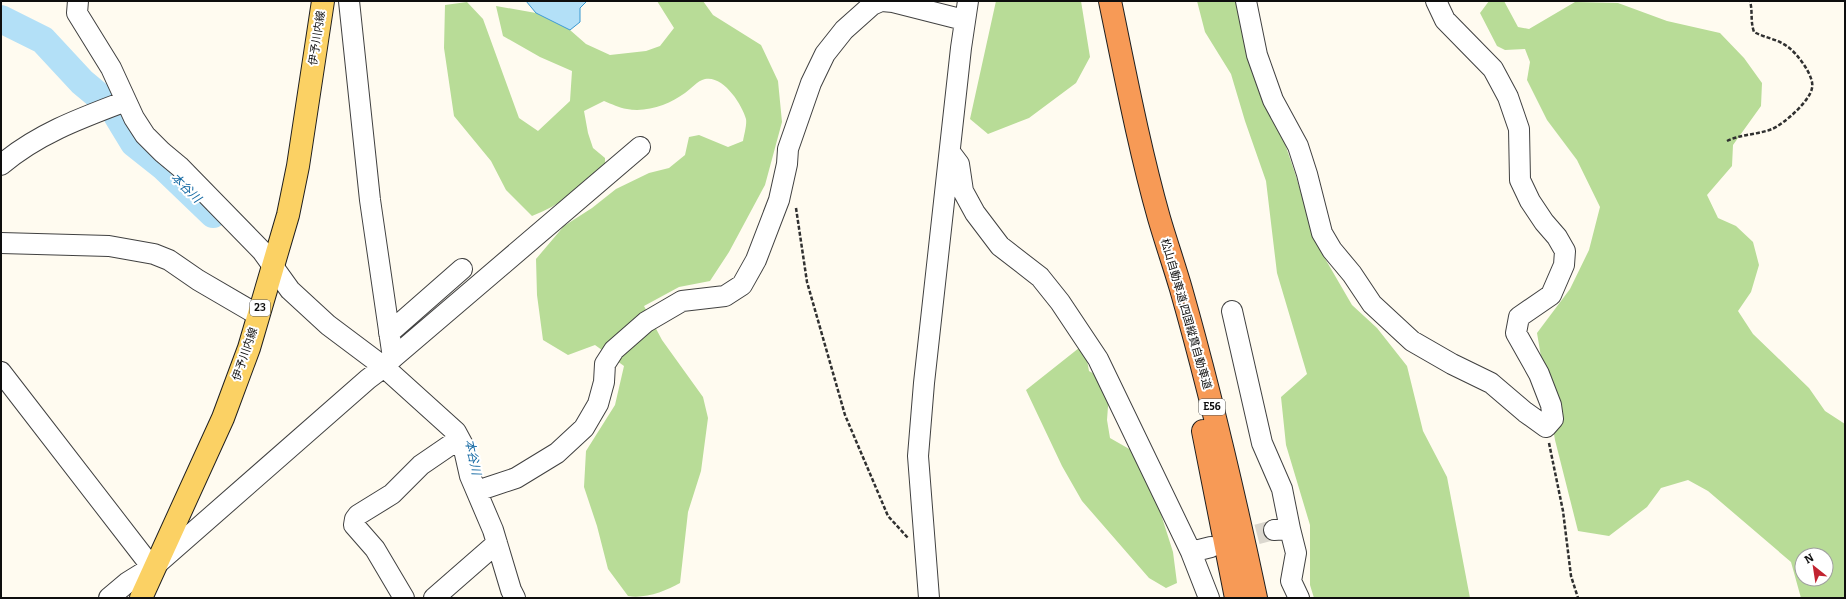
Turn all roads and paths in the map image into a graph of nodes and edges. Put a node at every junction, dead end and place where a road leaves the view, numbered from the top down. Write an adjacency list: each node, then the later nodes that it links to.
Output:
1 (78, 1): 10 (street)
2 (323, 1): 18 (main road, 伊予川内線 / 23)
3 (349, 1): 22 (street)
4 (881, 1): 9 (street); 27 (street)
5 (1110, 1): 16 (highway, 松山自動車道;四国縦貫自動車道 / E56)
6 (1246, 1): 25 (street)
7 (1436, 1): 25 (street)
8 (1750, 1): 11 (path)
9 (966, 10): 13 (street)
10 (126, 101): 14 (street); 18 (street)
11 (1727, 141)
12 (640, 147): 23 (street)
13 (950, 152): 31 (street); 38 (street)
14 (1, 166)
15 (795, 201): 28 (path)
16 (1159, 217): 40 (highway, 松山自動車道;四国縦貫自動車道 / E56); 41 (highway, 松山自動車道;四国縦貫自動車道 / E56)
17 (1, 243): 21 (street)
18 (273, 267): 21 (main road, 伊予川内線 / 23); 23 (street)
19 (462, 269): 22 (street)
20 (1232, 311): 42 (street)
21 (258, 315): 32 (main road, 伊予川内線 / 23)
22 (389, 333): 23 (street)
23 (389, 363): 26 (street); 32 (street)
24 (1, 372): 32 (street)
25 (1546, 427): 43 (path)
26 (459, 439): 27 (street); 35 (street)
27 (476, 491): 29 (street)
28 (910, 540)
29 (497, 543): 36 (street); 37 (street)
30 (1211, 547): 31 (street)
31 (1191, 552): 39 (street)
32 (157, 564): 33 (street); 34 (main road, 伊予川内線 / 23)
33 (109, 598)
34 (141, 598)
35 (404, 598)
36 (434, 598)
37 (515, 598)
38 (929, 598)
39 (1209, 598)
40 (1236, 598)
41 (1256, 598)
42 (1299, 598)
43 (1578, 598)

